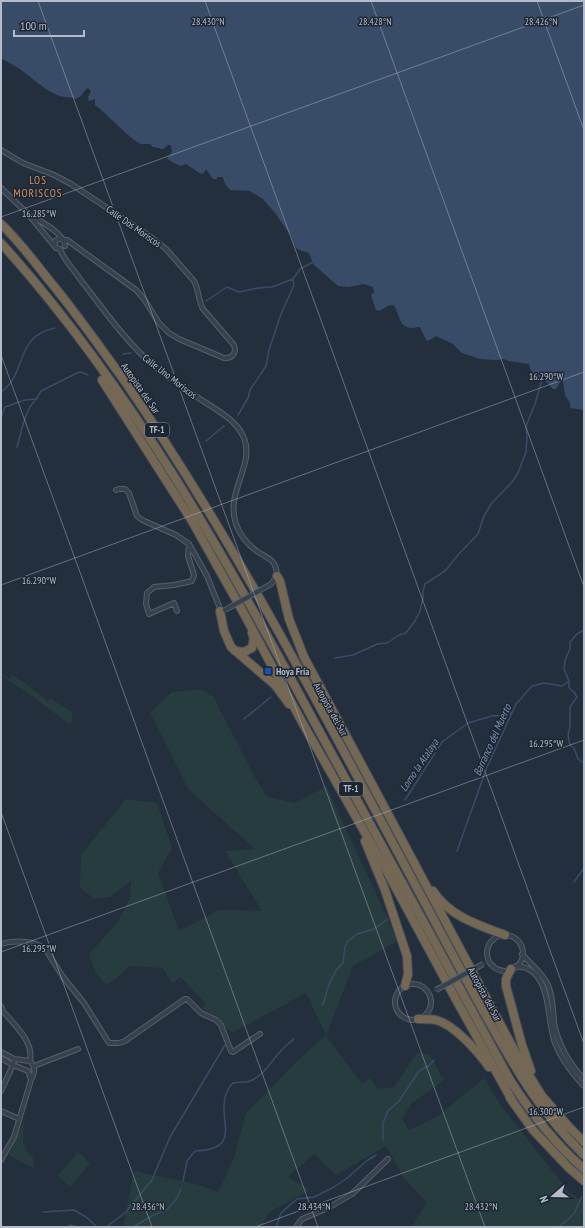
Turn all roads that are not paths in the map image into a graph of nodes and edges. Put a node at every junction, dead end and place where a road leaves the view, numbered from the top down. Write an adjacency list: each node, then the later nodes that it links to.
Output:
1 (1, 150): 9 (street, Calle Dos Moriscos)
2 (1, 188): 3 (street, Calle Uno Moriscos)
3 (29, 215): 5 (street); 7 (street, Calle Uno Moriscos)
4 (1, 224): 20 (highway, Autopista del Sur / TF-1)
5 (63, 239): 7 (street); 8 (street); 9 (street)
6 (1, 243): 11 (highway, Autopista del Sur / TF-1)
7 (55, 244): 10 (street, Calle Uno Moriscos)
8 (65, 246): 9 (street); 10 (street)
9 (76, 247)
10 (60, 249): 14 (street, Calle Uno Moriscos)
11 (61, 315): 17 (highway); 54 (highway, Autopista del Sur / TF-1)
12 (116, 490): 13 (street)
13 (189, 544): 15 (street); 16 (street)
14 (277, 576): 16 (street, bridge); 21 (highway)
15 (177, 611)
16 (222, 611): 18 (highway)
17 (243, 612): 18 (highway); 19 (highway)
18 (234, 650): 19 (highway)
19 (302, 722): 22 (highway)
20 (340, 746): 21 (highway); 51 (highway, Autopista del Sur / TF-1)
21 (382, 804): 23 (highway)
22 (354, 812): 29 (highway); 46 (highway)
23 (408, 851): 24 (highway); 47 (highway)
24 (505, 935): 26 (street); 27 (street)
25 (1, 944): 33 (street)
26 (522, 954): 28 (street); 42 (street)
27 (489, 961): 28 (street); 30 (street, bridge)
28 (513, 968): 44 (street); 47 (highway)
29 (405, 986): 30 (street); 32 (street)
30 (429, 994): 32 (street)
31 (1, 1006): 38 (street)
32 (418, 1019): 46 (highway)
33 (260, 1034)
34 (78, 1049): 40 (street)
35 (1, 1052): 37 (street)
36 (1, 1058): 39 (street)
37 (14, 1059): 38 (street); 39 (street)
38 (30, 1061): 40 (street)
39 (13, 1065): 41 (street); 45 (street)
40 (34, 1067): 41 (street); 43 (street)
41 (28, 1071): 43 (street)
42 (584, 1079)
43 (31, 1080): 49 (street)
44 (584, 1086)
45 (1, 1091)
46 (513, 1102): 55 (highway)
47 (550, 1103): 50 (highway)
48 (1, 1111): 49 (street)
49 (19, 1119): 53 (street)
50 (584, 1142)
51 (584, 1155)
52 (388, 1159): 56 (street)
53 (1, 1160)
54 (584, 1169)
55 (584, 1181)
56 (296, 1227)

